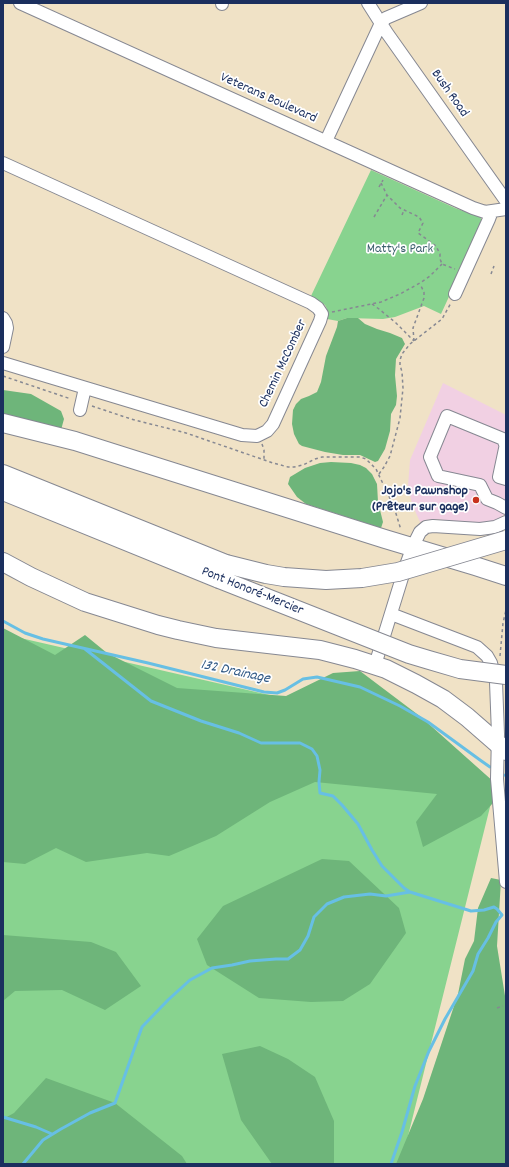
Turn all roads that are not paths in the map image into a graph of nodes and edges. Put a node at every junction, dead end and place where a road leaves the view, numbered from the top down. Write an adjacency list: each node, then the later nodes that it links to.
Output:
1 (20, 3): 5 (street, Veterans Boulevard)
2 (368, 3): 4 (street, Bush Road)
3 (421, 3): 4 (street)
4 (381, 23): 5 (street); 7 (street, Bush Road)
5 (326, 141): 9 (street, Veterans Boulevard)
6 (3, 163): 14 (street, Chemin McComber)
7 (506, 201)
8 (506, 209): 9 (street, Veterans Boulevard)
9 (492, 211): 10 (street)
10 (455, 294)
11 (3, 318): 12 (street)
12 (3, 347)
13 (3, 363): 14 (street, Chemin McComber)
14 (85, 388): 15 (street)
15 (81, 406)
16 (3, 423): 24 (highway)
17 (506, 444): 19 (street); 21 (street)
18 (3, 474): 26 (highway, Pont Honoré-Mercier)
19 (506, 479)
20 (3, 492): 26 (highway, Pont Honoré-Mercier)
21 (506, 508)
22 (506, 522): 24 (street)
23 (506, 540): 26 (highway, Pont Honoré-Mercier, bridge)
24 (407, 541): 27 (highway); 28 (street)
25 (3, 562): 29 (highway)
26 (222, 571): 30 (highway, Pont Honoré-Mercier, bridge)
27 (506, 576)
28 (391, 614): 29 (street); 31 (street)
29 (375, 665): 31 (highway)
30 (506, 675)
31 (502, 747): 32 (street)
32 (506, 882)

